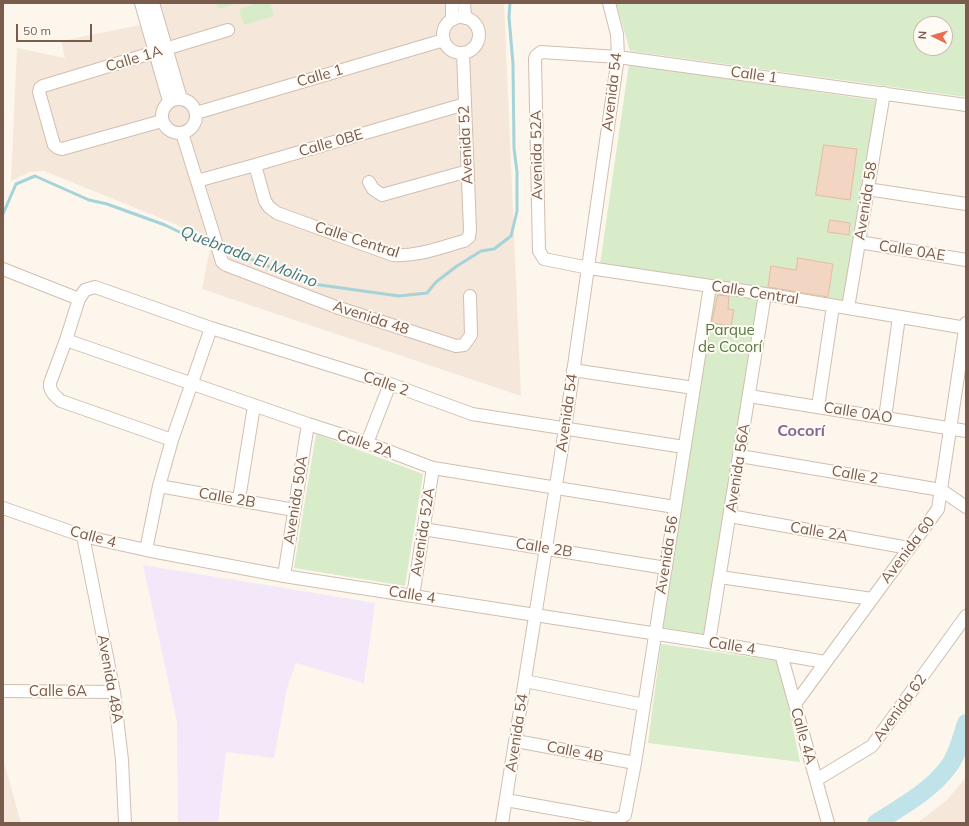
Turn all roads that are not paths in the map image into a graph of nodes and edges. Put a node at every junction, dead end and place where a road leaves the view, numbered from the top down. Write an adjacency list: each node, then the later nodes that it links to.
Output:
1 (141, 3): 10 (street)
2 (153, 3): 10 (street)
3 (452, 3): 7 (street)
4 (464, 3): 6 (street)
5 (609, 3): 13 (street, Avenida 54)
6 (465, 18): 7 (street); 12 (street)
7 (452, 20): 9 (street)
8 (228, 30): 10 (street, Calle 1A)
9 (444, 40): 12 (street); 19 (street, Calle 1)
10 (161, 51): 15 (street); 16 (street); 20 (street, Calle 1A)
11 (542, 52): 13 (street, Calle 1); 30 (street, Avenida 52A)
12 (463, 53): 17 (street, Avenida 52)
13 (618, 56): 14 (street, Calle 1); 32 (street, Avenida 54)
14 (884, 93): 18 (street, Calle 1); 26 (street, Avenida 58)
15 (181, 99): 16 (street); 19 (street)
16 (169, 101): 20 (street)
17 (464, 104): 22 (street, Calle 0BE); 23 (street, Avenida 52)
18 (966, 105)
19 (196, 112): 21 (street)
20 (162, 121): 21 (street)
21 (182, 133): 24 (street, Avenida 48)
22 (255, 165): 24 (street, Calle 0BE); 28 (street, Calle Central)
23 (468, 171): 25 (street); 28 (street, Avenida 52)
24 (197, 181): 36 (street, Avenida 48)
25 (369, 182)
26 (867, 189): 27 (street); 29 (street, Avenida 58)
27 (966, 204)
28 (469, 237)
29 (859, 242): 31 (street, Calle 0AE); 39 (street, Avenida 58)
30 (544, 259): 32 (street, Calle Central)
31 (966, 260)
32 (589, 268): 34 (street, Calle Central); 44 (street, Avenida 54)
33 (3, 269): 37 (street)
34 (710, 286): 35 (street, Calle Central); 47 (street, Avenida 56)
35 (765, 294): 38 (street, Calle Central); 48 (street, Avenida 56A)
36 (470, 296)
37 (79, 299): 42 (street, Calle 2); 43 (street)
38 (832, 306): 39 (street, Calle Central); 50 (street)
39 (848, 308): 40 (street, Calle Central)
40 (899, 317): 41 (street, Calle Central); 51 (street)
41 (966, 326): 53 (street, Avenida 60)
42 (211, 328): 45 (street); 46 (street, Calle 2)
43 (66, 340): 45 (street, Calle 2A); 56 (street)
44 (573, 370): 47 (street); 54 (street, Avenida 54)
45 (192, 384): 49 (street, Calle 2A); 56 (street)
46 (390, 384): 54 (street, Calle 2); 57 (street)
47 (694, 388): 58 (street, Avenida 56)
48 (750, 396): 50 (street, Calle 0AO); 59 (street, Avenida 56A)
49 (254, 406): 52 (street, Calle 2A); 64 (street)
50 (818, 407): 51 (street, Calle 0AO)
51 (885, 418): 53 (street, Calle 0AO)
52 (308, 424): 57 (street, Calle 2A); 68 (street, Avenida 50A)
53 (950, 428): 55 (street, Calle 0AO); 63 (street, Avenida 60)
54 (565, 429): 58 (street, Calle 2); 62 (street, Avenida 54)
55 (966, 431)
56 (172, 440): 61 (street)
57 (367, 444): 60 (street, Calle 2A)
58 (684, 447): 65 (street, Avenida 56)
59 (740, 456): 63 (street, Calle 2); 69 (street, Avenida 56A)
60 (433, 468): 62 (street, Calle 2A); 70 (street, Avenida 52A)
61 (159, 486): 64 (street, Calle 2B); 74 (street)
62 (555, 488): 65 (street, Calle 2A); 72 (street, Avenida 54)
63 (941, 490): 66 (street, Calle 2); 73 (street, Avenida 60)
64 (239, 499): 68 (street, Calle 2B)
65 (675, 507): 75 (street, Avenida 56)
66 (966, 507)
67 (3, 508): 71 (street, Calle 4)
68 (294, 510): 76 (street, Avenida 50A)
69 (730, 516): 73 (street, Calle 2A); 77 (street, Avenida 56A)
70 (423, 529): 72 (street, Calle 2B); 78 (street, Avenida 52A)
71 (83, 536): 74 (street, Calle 4); 88 (street, Avenida 48A)
72 (546, 548): 75 (street, Calle 2B); 80 (street, Avenida 54)
73 (909, 548): 79 (street, Avenida 60)
74 (146, 550): 76 (street, Calle 4)
75 (666, 568): 82 (street, Avenida 56)
76 (284, 576): 78 (street, Calle 4)
77 (720, 577): 79 (street); 83 (street, Avenida 56A)
78 (413, 596): 80 (street, Calle 4)
79 (872, 599): 85 (street, Avenida 60)
80 (536, 615): 82 (street, Calle 4); 86 (street, Avenida 54)
81 (966, 616): 93 (street, Avenida 62)
82 (655, 634): 83 (street, Calle 4); 90 (street, Avenida 56)
83 (709, 642): 84 (street, Calle 4)
84 (781, 654): 85 (street, Calle 4); 89 (street, Calle 4A)
85 (825, 662): 89 (street, Avenida 60)
86 (525, 681): 90 (street); 91 (street, Avenida 54)
87 (3, 691): 88 (street, Calle 6A)
88 (114, 692): 96 (street, Avenida 48A)
89 (795, 704): 93 (street, Calle 4A)
90 (644, 705): 92 (street, Avenida 56)
91 (516, 741): 92 (street, Calle 4B); 94 (street, Avenida 54)
92 (635, 763): 94 (street, Avenida 56)
93 (816, 780): 95 (street, Calle 4A)
94 (506, 800): 97 (street, Avenida 54)
95 (827, 820)
96 (125, 823)
97 (502, 823)

